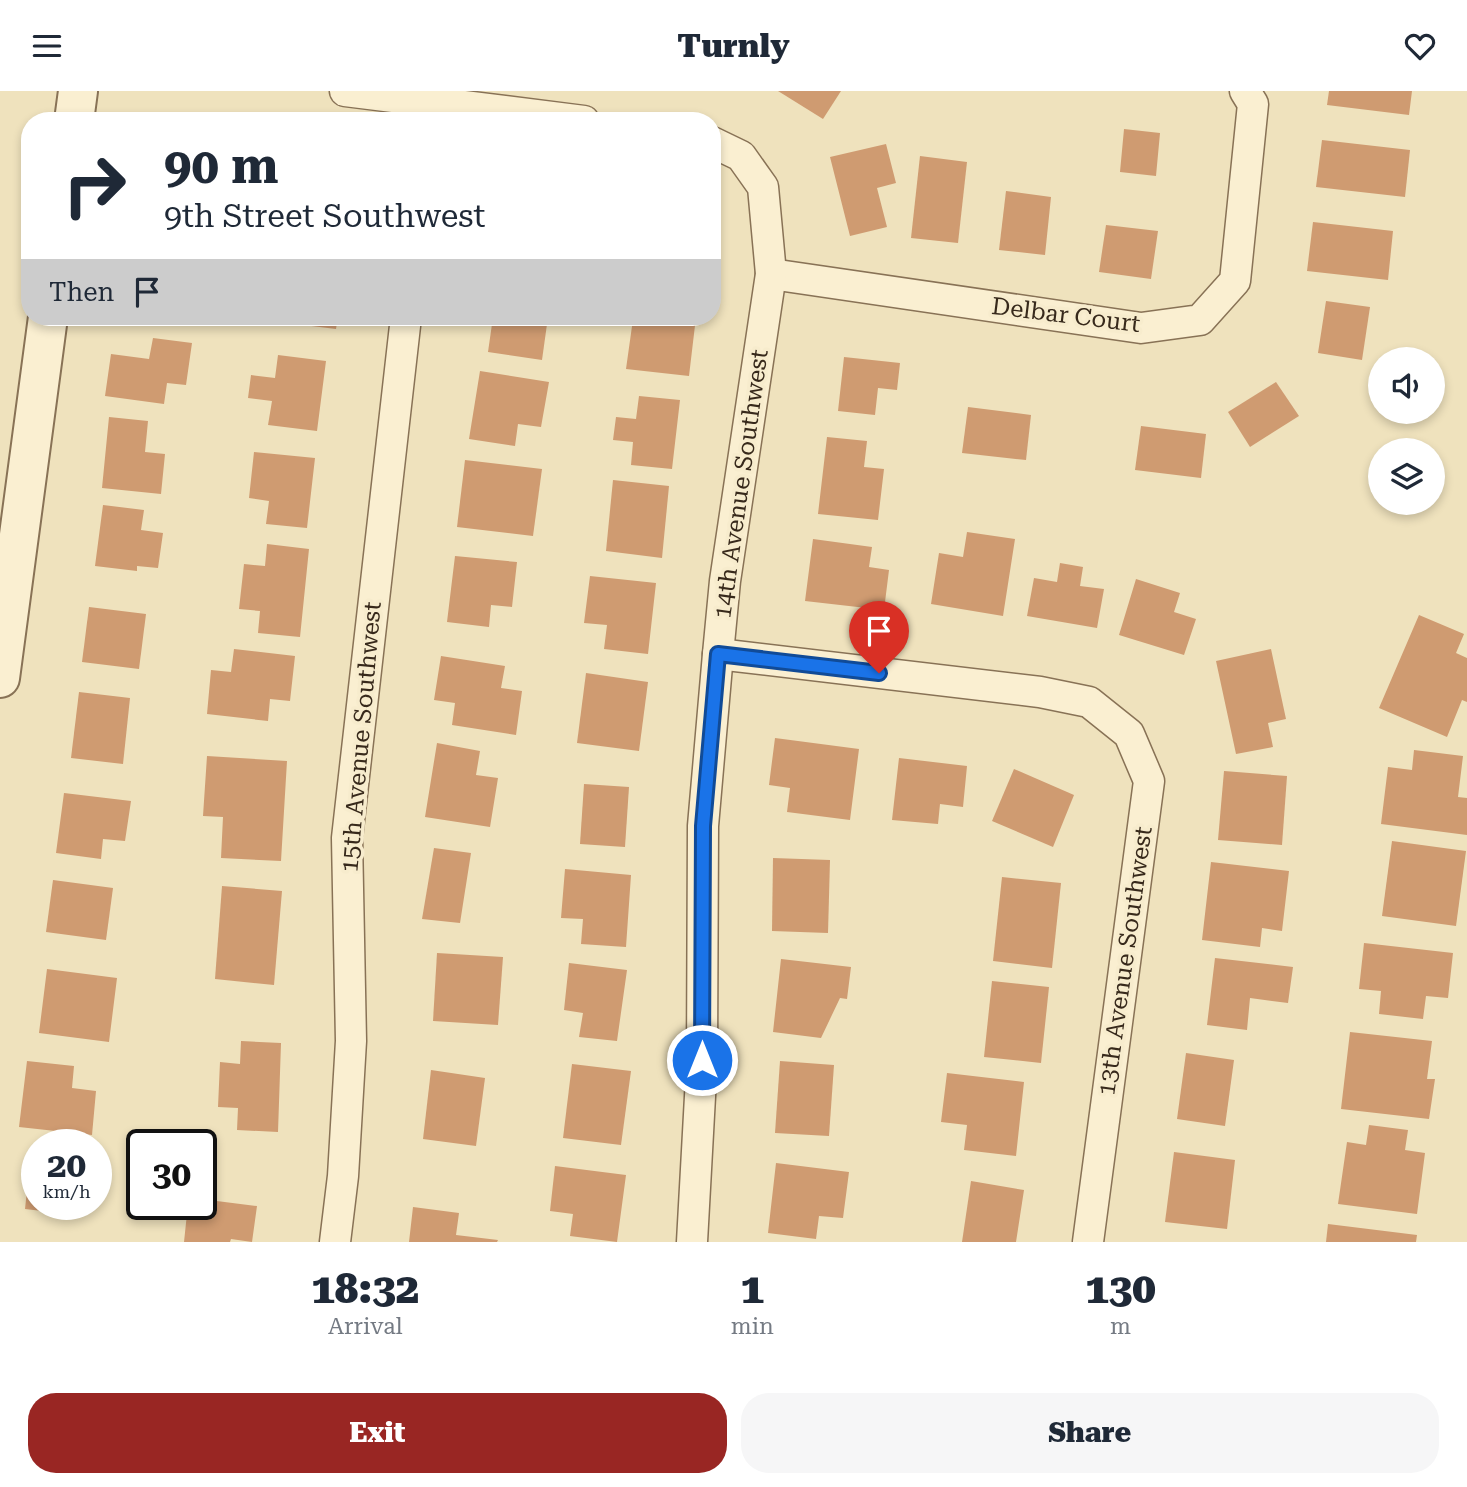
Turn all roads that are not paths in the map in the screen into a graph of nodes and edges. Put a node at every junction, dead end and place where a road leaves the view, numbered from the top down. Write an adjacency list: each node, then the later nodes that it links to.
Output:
1 (78, 91): 5 (street)
2 (345, 91): 4 (street)
3 (1245, 91): 7 (street, Delbar Court)
4 (430, 111)
5 (75, 112)
6 (721, 146): 7 (street, 14th Avenue Southwest)
7 (771, 274): 11 (street, 14th Avenue Southwest)
8 (47, 326): 10 (street)
9 (405, 326): 13 (street, 15th Avenue Southwest)
10 (5, 599): 12 (street)
11 (718, 654): 14 (street, 14th Avenue Southwest); 15 (street, 13th Avenue Southwest)
12 (0, 678)
13 (335, 1242)
14 (692, 1242)
15 (1088, 1242)

